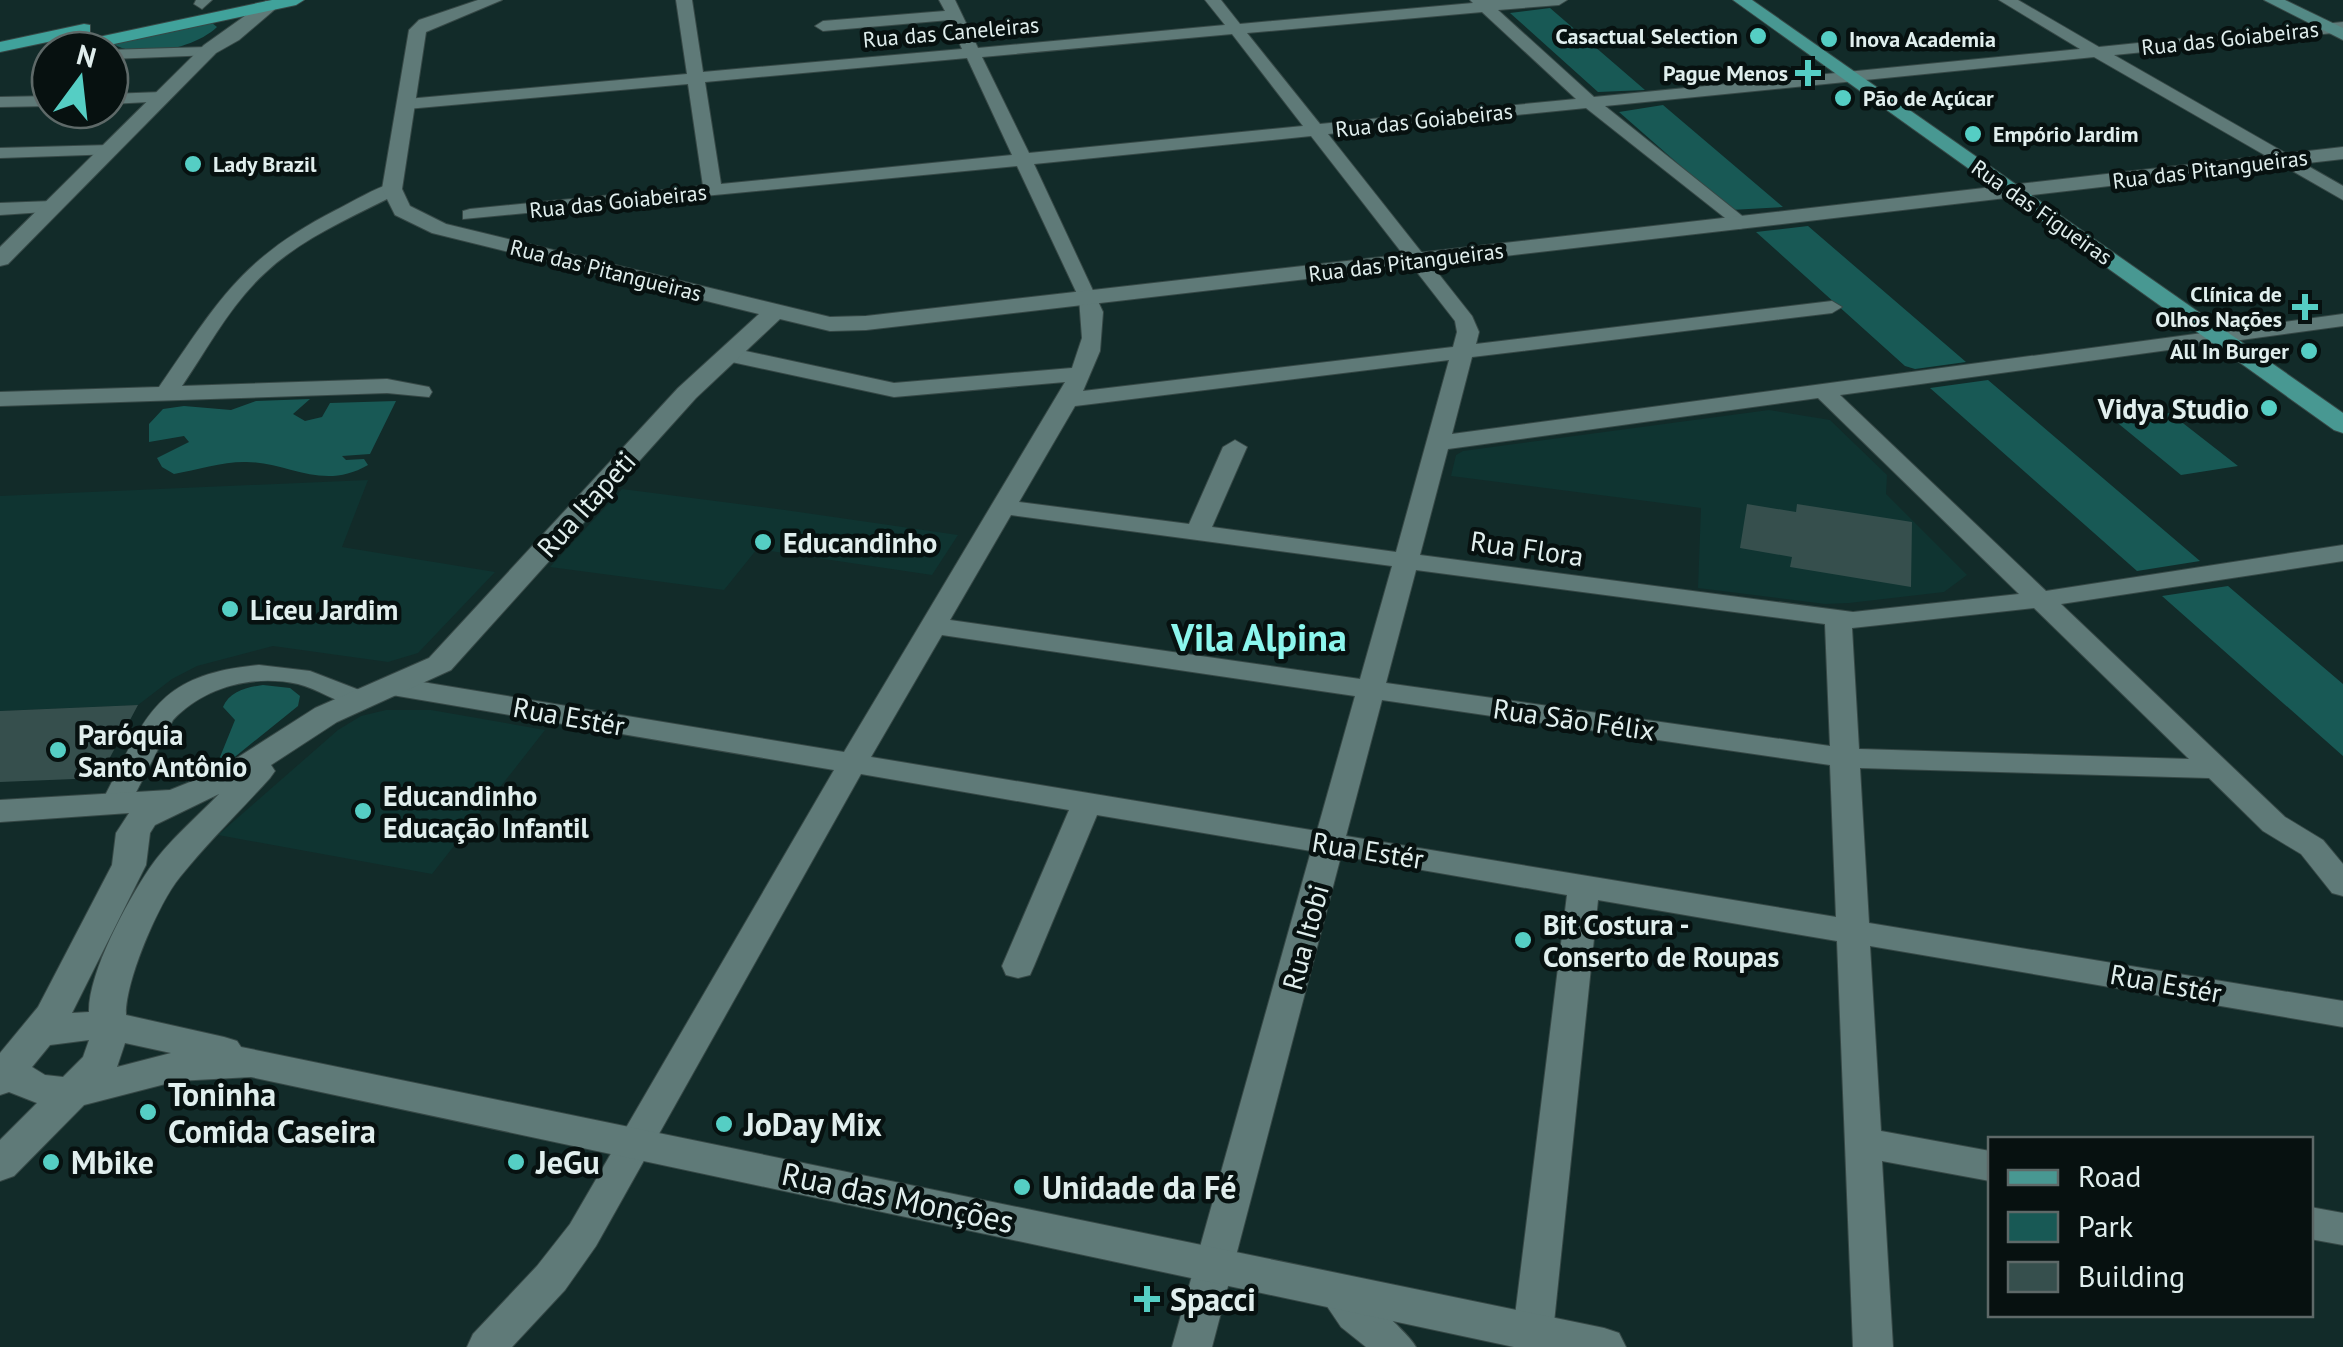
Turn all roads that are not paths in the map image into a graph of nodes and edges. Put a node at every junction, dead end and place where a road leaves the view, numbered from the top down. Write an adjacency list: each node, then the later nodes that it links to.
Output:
1 (224, 0): 10 (highway)
2 (296, 0): 12 (highway)
3 (494, 0): 32 (street)
4 (684, 0): 27 (street)
5 (1213, 0): 15 (street)
6 (1559, 0): 11 (street, Rua das Caneleiras)
7 (1741, 0): 26 (main road, Rua das Figueiras)
8 (2007, 0): 21 (street)
9 (2272, 0): 16 (main road)
10 (203, 2): 19 (highway)
11 (1482, 3): 15 (street, Rua das Caneleiras); 33 (street)
12 (255, 6): 17 (highway); 20 (street); 20 (street)
13 (951, 8): 18 (street); 23 (street)
14 (822, 26): 18 (street)
15 (1236, 29): 23 (street, Rua das Caneleiras); 34 (street)
16 (2339, 30): 21 (street, Rua das Goiabeiras)
17 (130, 34)
18 (854, 44): 23 (street, Rua das Caneleiras); 27 (street, Rua das Caneleiras)
19 (0, 47)
20 (209, 50): 22 (street); 28 (street)
21 (2097, 52): 26 (street, Rua das Goiabeiras); 38 (street)
22 (130, 53)
23 (972, 53): 39 (street)
24 (30, 56): 25 (highway)
25 (0, 63)
26 (1851, 77): 33 (street, Rua das Goiabeiras); 42 (main road, Rua das Figueiras)
27 (696, 78): 32 (street, Rua das Caneleiras); 41 (street)
28 (162, 98): 29 (street); 35 (street)
29 (130, 99)
30 (30, 101): 31 (street)
31 (0, 102)
32 (407, 104): 40 (street)
33 (1590, 104): 34 (street, Rua das Goiabeiras); 46 (street)
34 (1316, 131): 39 (street, Rua das Goiabeiras); 49 (street)
35 (110, 150): 36 (street); 44 (street)
36 (0, 153)
37 (2343, 154): 38 (street, Rua das Pitangueiras)
38 (2284, 160): 42 (street, Rua das Pitangueiras); 43 (street)
39 (1024, 161): 41 (street, Rua das Goiabeiras); 50 (street)
40 (392, 189): 47 (street, Rua das Pitangueiras); 60 (street)
41 (713, 191): 47 (street, Rua das Goiabeiras)
42 (2014, 192): 46 (street, Rua das Pitangueiras); 54 (main road, Rua das Figueiras)
43 (2343, 194)
44 (52, 207): 45 (street); 48 (street)
45 (0, 209)
46 (1739, 223): 49 (street, Rua das Pitangueiras)
47 (464, 226): 52 (street, Rua das Pitangueiras)
48 (0, 259)
49 (1418, 261): 50 (street, Rua das Pitangueiras); 55 (street)
50 (1089, 298): 52 (street, Rua das Pitangueiras); 57 (street)
51 (1832, 307): 55 (street)
52 (774, 311): 56 (street, Rua Itapeti)
53 (2343, 320): 54 (street)
54 (2219, 337): 58 (street); 62 (main road, Rua das Figueiras)
55 (1463, 352): 57 (street); 63 (street, Rua Itobi)
56 (727, 354): 57 (street); 72 (street, Rua Itapeti)
57 (1074, 387): 65 (street)
58 (1823, 391): 63 (street); 69 (street)
59 (421, 392): 60 (street)
60 (166, 394): 61 (street)
61 (0, 399)
62 (2343, 425)
63 (1439, 442): 68 (street, Rua Itobi)
64 (1235, 447): 66 (street)
65 (1004, 507): 66 (street, Rua Flora); 71 (street)
66 (1197, 534): 68 (street, Rua Flora)
67 (2343, 553): 69 (street, Rua Flora)
68 (1405, 562): 70 (street, Rua Flora); 73 (street, Rua Itobi)
69 (2044, 599): 70 (street, Rua Flora); 78 (street)
70 (1838, 619): 76 (street)
71 (934, 626): 73 (street, Rua São Félix); 77 (street)
72 (392, 686): 74 (street, Rua Itapeti); 77 (street, Rua Estér)
73 (1372, 690): 76 (street, Rua São Félix); 85 (street, Rua Itobi)
74 (358, 700): 75 (street, Rua Itapeti); 81 (street)
75 (285, 744): 79 (street); 83 (street)
76 (1844, 758): 78 (street, Rua São Félix); 89 (street)
77 (852, 764): 80 (street, Rua Estér); 97 (street)
78 (2218, 769): 86 (street)
79 (176, 800): 81 (street); 83 (street); 84 (street)
80 (1086, 804): 85 (street, Rua Estér); 90 (street)
81 (100, 805): 82 (street); 84 (street)
82 (0, 811)
83 (201, 831): 84 (street); 92 (street)
84 (134, 838): 93 (street)
85 (1330, 844): 88 (street, Rua Estér); 103 (street, Rua Itobi)
86 (2327, 848): 87 (street)
87 (2343, 885)
88 (1584, 886): 89 (street, Rua Estér); 105 (street)
89 (1854, 930): 91 (street, Rua Estér); 98 (street)
90 (1018, 966)
91 (2343, 1014)
92 (106, 1027): 93 (street, Rua das Monções); 94 (street, Rua das Monções); 96 (street)
93 (41, 1034): 95 (street)
94 (251, 1062): 96 (street, Rua das Monções); 97 (street, Rua das Monções)
95 (3, 1072): 96 (street)
96 (78, 1090): 99 (street)
97 (638, 1142): 103 (street, Rua das Monções); 106 (street)
98 (1864, 1143): 100 (street); 110 (street)
99 (0, 1165)
100 (1988, 1166)
101 (2313, 1224): 102 (street)
102 (2343, 1229)
103 (1217, 1265): 104 (street, Rua das Monções); 107 (street, Rua Itobi)
104 (1335, 1290): 105 (street, Rua das Monções); 108 (street)
105 (1533, 1332): 109 (street, Rua das Monções)
106 (487, 1347)
107 (1192, 1347)
108 (1396, 1347)
109 (1604, 1347)
110 (1874, 1347)

